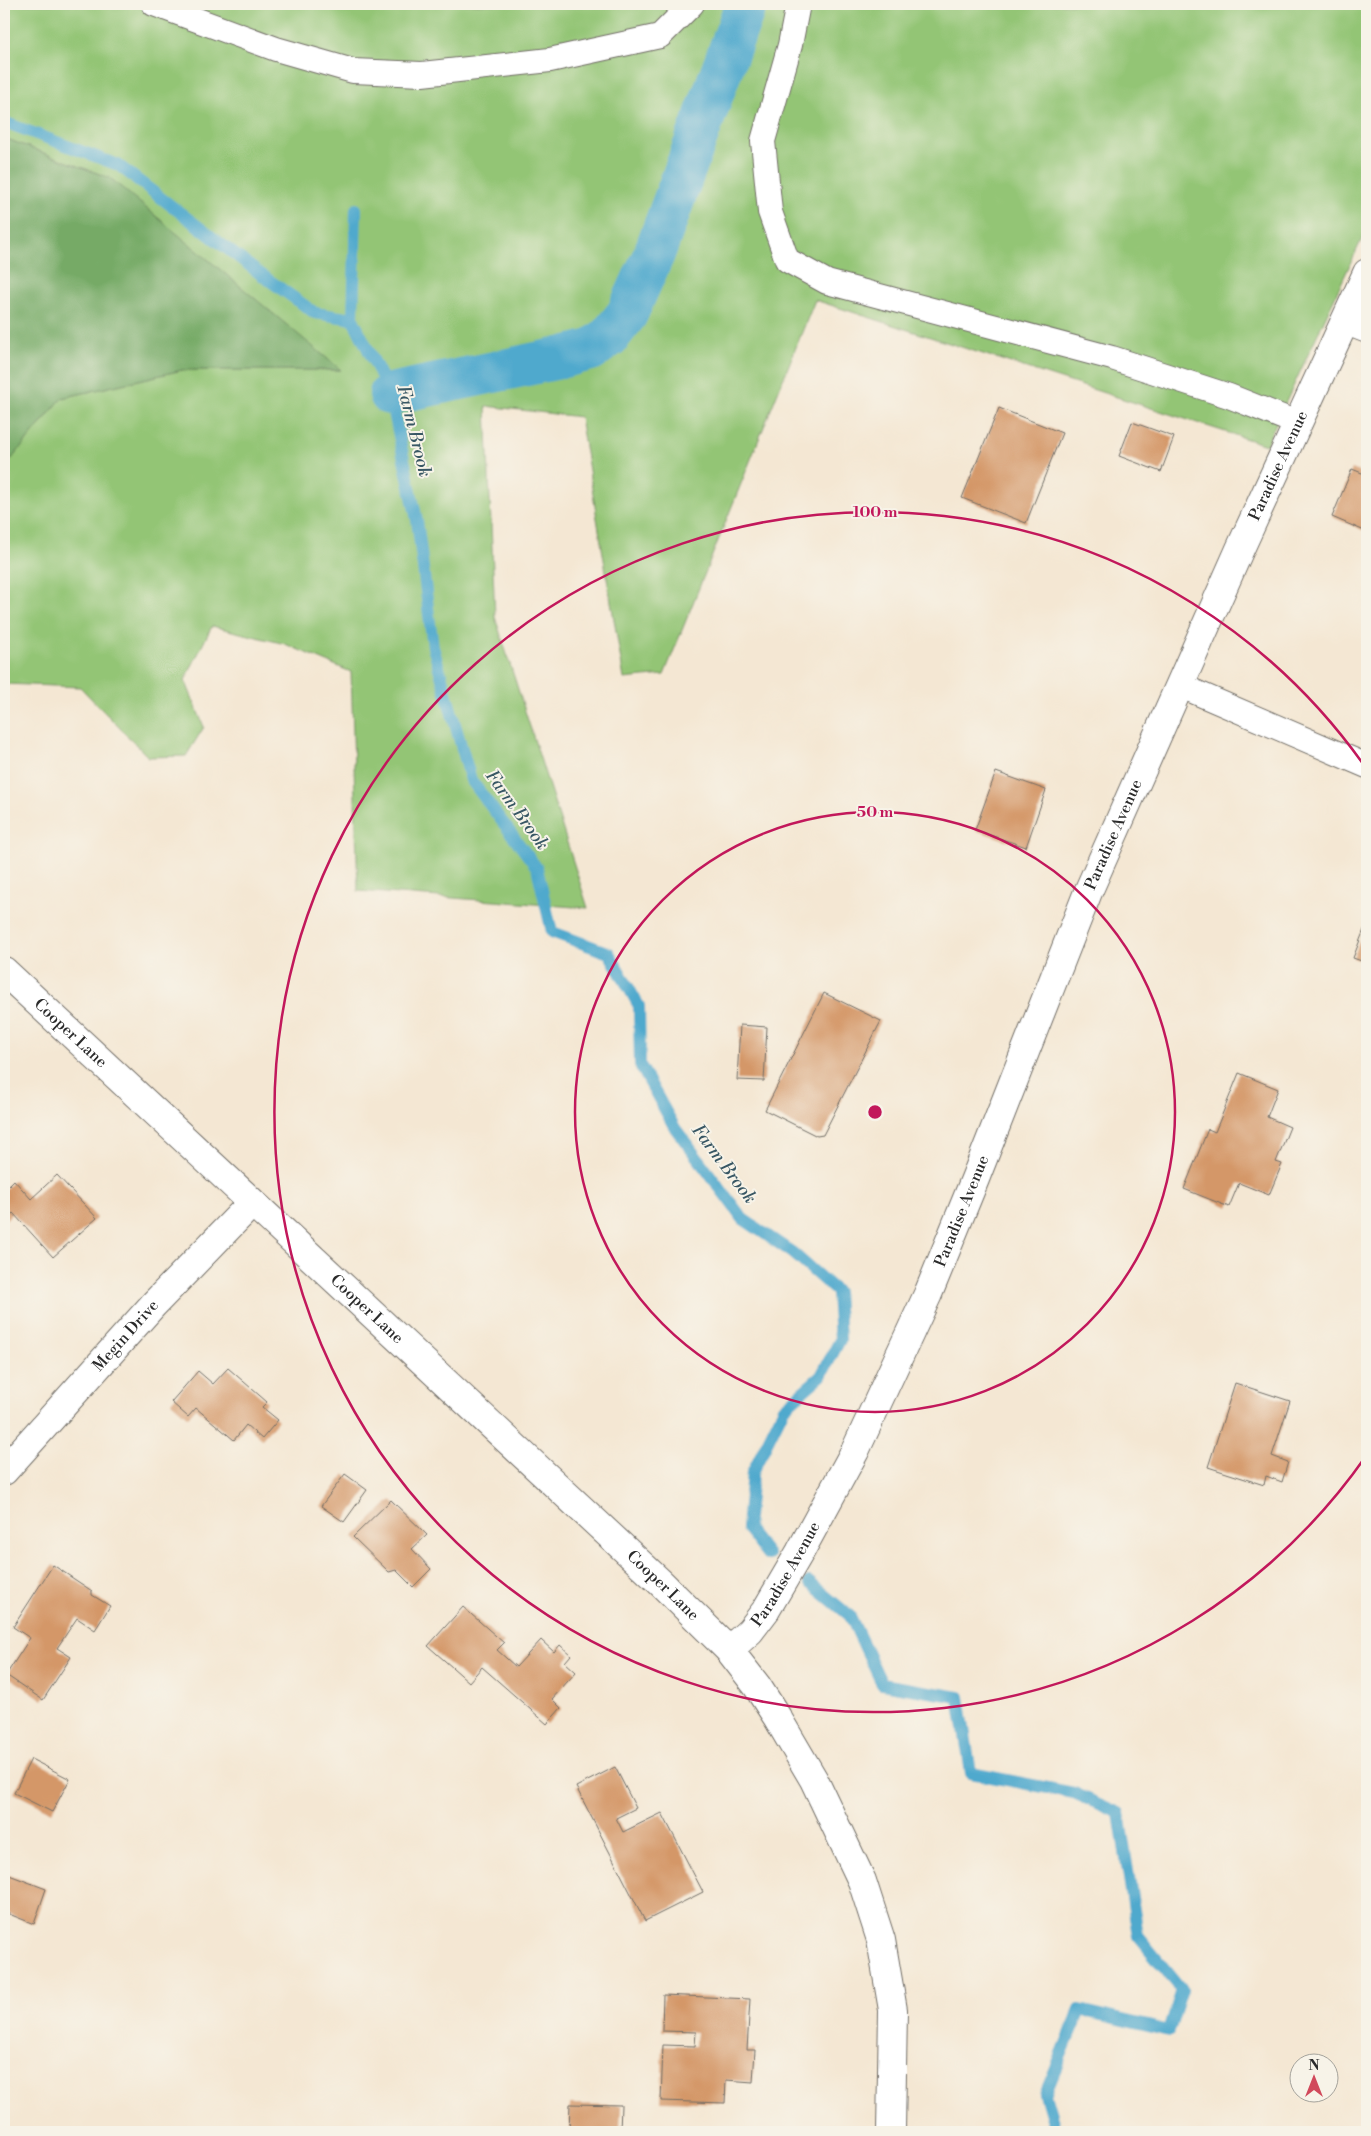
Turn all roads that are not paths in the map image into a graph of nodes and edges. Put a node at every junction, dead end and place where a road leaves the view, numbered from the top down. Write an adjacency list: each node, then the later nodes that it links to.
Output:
1 (154, 4): 2 (lane)
2 (692, 4)
3 (798, 4): 6 (lane)
4 (1367, 273): 5 (street, Paradise Avenue)
5 (1356, 327): 6 (street, Paradise Avenue)
6 (1298, 423): 7 (street, Paradise Avenue)
7 (1179, 685): 8 (lane); 12 (street, Paradise Avenue)
8 (1367, 766)
9 (4, 971): 10 (street, Cooper Lane)
10 (252, 1202): 11 (street, Megin Drive); 12 (street, Cooper Lane)
11 (4, 1470)
12 (729, 1650): 13 (street)
13 (891, 2132)

